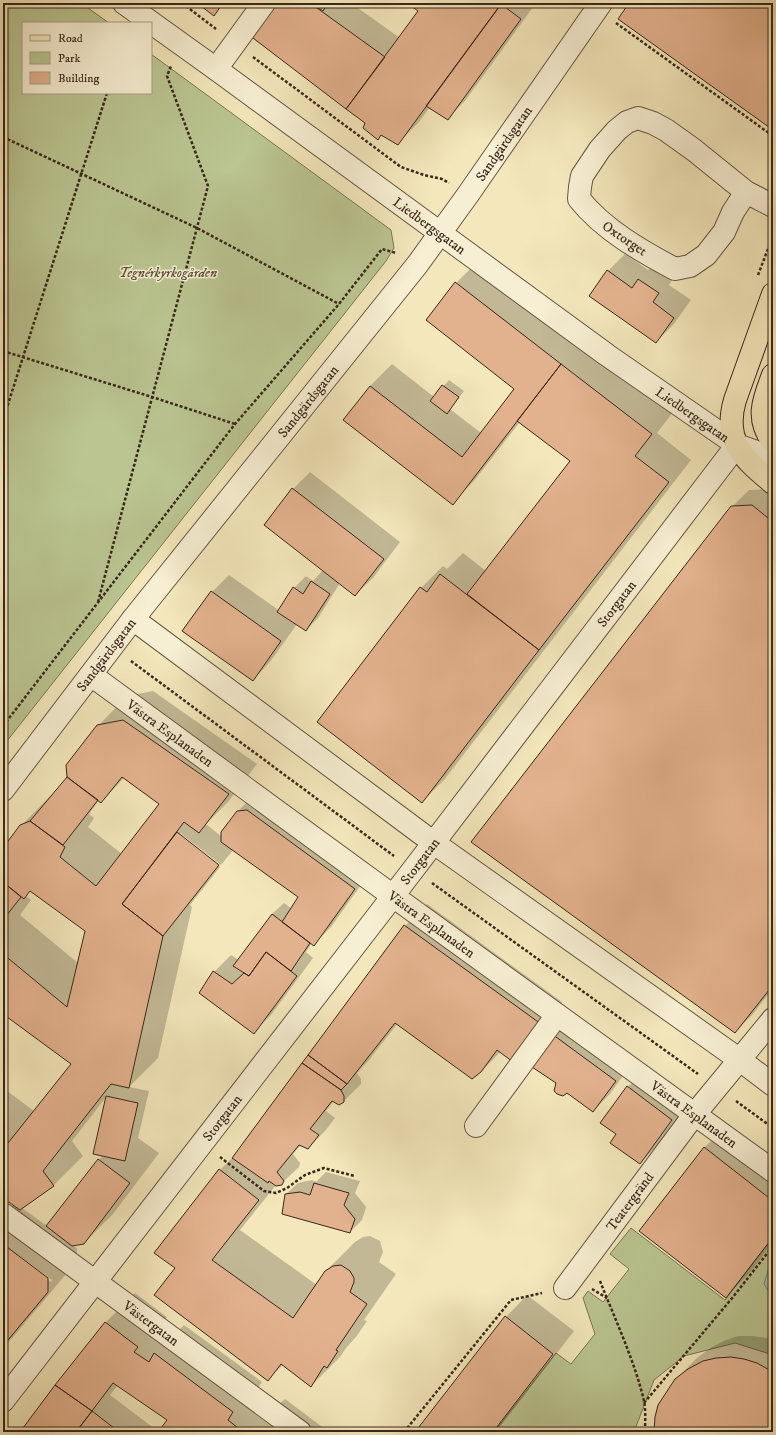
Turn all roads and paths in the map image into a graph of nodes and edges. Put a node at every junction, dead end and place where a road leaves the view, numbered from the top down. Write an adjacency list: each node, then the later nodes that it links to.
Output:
1 (124, 3): 5 (street, Liedbergsgatan)
2 (182, 3): 8 (path)
3 (264, 3): 8 (street)
4 (599, 6): 11 (path); 15 (street, Sandgärdsgatan)
5 (151, 22)
6 (152, 23): 7 (street, Liedbergsgatan)
7 (180, 43): 9 (street, Liedbergsgatan); 17 (path)
8 (235, 43): 9 (street); 15 (path)
9 (216, 68): 18 (street, Liedbergsgatan)
10 (107, 94): 13 (path)
11 (773, 136)
12 (3, 137): 13 (path)
13 (81, 174): 17 (path); 23 (path)
14 (746, 192): 14 (street, Oxtorget); 16 (street)
15 (467, 196): 18 (street, Sandgärdsgatan)
16 (773, 206)
17 (197, 228): 21 (path); 25 (path)
18 (440, 233): 19 (street, Sandgärdsgatan); 29 (street, Liedbergsgatan)
19 (417, 266): 21 (path); 33 (street, Sandgärdsgatan)
20 (773, 294): 29 (main road)
21 (339, 304): 27 (path)
22 (3, 351): 23 (path)
23 (23, 357): 25 (path); 26 (path)
24 (773, 374): 28 (main road)
25 (152, 397): 27 (path); 32 (path)
26 (3, 420)
27 (235, 424): 32 (path)
28 (769, 436)
29 (737, 445): 30 (street, Liedbergsgatan); 31 (main road, Liedbergsgatan); 38 (street, Storgatan)
30 (773, 458)
31 (773, 483)
32 (98, 604): 36 (path)
33 (133, 619): 35 (street, Sandgärdsgatan); 38 (street)
34 (128, 658): 39 (path)
35 (91, 675): 37 (street, Sandgärdsgatan); 40 (street, Västra Esplanaden)
36 (3, 726)
37 (3, 790)
38 (434, 843): 39 (street, Storgatan); 43 (street)
39 (414, 870): 40 (street, Storgatan); 45 (path)
40 (393, 896): 41 (street, Västra Esplanaden); 49 (street, Storgatan)
41 (556, 1015): 46 (street, Västra Esplanaden); 47 (street)
42 (773, 1019): 43 (street, Teatergränd)
43 (740, 1060): 44 (street); 45 (street, Teatergränd)
44 (773, 1085)
45 (717, 1087): 46 (street, Teatergränd); 48 (path)
46 (694, 1115): 50 (street, Västra Esplanaden); 54 (street, Teatergränd)
47 (476, 1126)
48 (773, 1128)
49 (202, 1144): 51 (path); 55 (street, Storgatan)
50 (773, 1171)
51 (355, 1176)
52 (3, 1214): 55 (street, Västergatan)
53 (773, 1246): 58 (path)
54 (590, 1255): 56 (street, Teatergränd); 58 (path)
55 (95, 1283): 57 (street, Storgatan); 59 (street, Västergatan)
56 (565, 1288): 60 (path)
57 (3, 1400)
58 (644, 1403): 61 (path)
59 (296, 1429)
60 (404, 1432)
61 (645, 1432)

